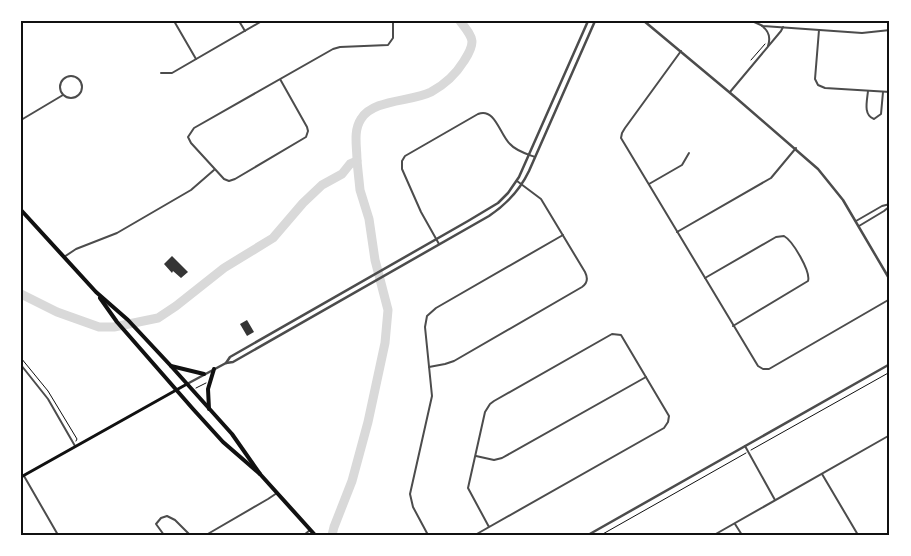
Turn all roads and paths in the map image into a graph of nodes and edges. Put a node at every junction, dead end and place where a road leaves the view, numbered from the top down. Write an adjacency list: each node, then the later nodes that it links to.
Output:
1 (174, 21): 19 (street)
2 (239, 21): 15 (street)
3 (262, 21): 15 (street)
4 (393, 21): 22 (street)
5 (513, 21): 6 (street)
6 (520, 21)
7 (588, 21): 31 (street)
8 (595, 21): 32 (street)
9 (644, 21): 18 (street)
10 (752, 21): 11 (street)
11 (760, 25): 12 (street); 17 (street)
12 (782, 27): 13 (street); 17 (street)
13 (819, 30): 14 (street); 23 (street)
14 (890, 30)
15 (245, 31): 19 (street)
16 (767, 41): 20 (path)
17 (767, 48): 24 (street)
18 (681, 51): 24 (street); 36 (street)
19 (196, 59): 21 (street)
20 (751, 60)
21 (161, 73)
22 (280, 79): 33 (street); 33 (street)
23 (868, 91): 25 (street); 25 (street)
24 (730, 92): 29 (street)
25 (883, 92): 26 (street)
26 (890, 92)
27 (62, 95): 27 (street); 28 (street)
28 (21, 120)
29 (796, 148): 39 (street); 41 (street)
30 (689, 153): 36 (street)
31 (530, 155): 32 (street); 34 (street); 43 (street)
32 (535, 158): 35 (street)
33 (214, 170): 45 (street)
34 (517, 181): 35 (street); 43 (street)
35 (522, 184): 42 (street); 44 (street)
36 (649, 184): 41 (street)
37 (890, 205): 39 (street); 40 (street)
38 (21, 210): 45 (highway)
39 (856, 221): 40 (street)
40 (858, 226): 47 (street)
41 (677, 232): 46 (street)
42 (563, 235): 56 (street); 56 (street)
43 (436, 239): 44 (street); 52 (street)
44 (440, 244): 52 (street)
45 (64, 258): 48 (highway)
46 (705, 278): 50 (street); 50 (street)
47 (890, 280)
48 (96, 292): 55 (highway); 64 (highway)
49 (890, 299): 50 (street)
50 (733, 326)
51 (21, 358): 67 (path)
52 (226, 363): 57 (street)
53 (890, 364): 68 (street)
54 (21, 366): 69 (street)
55 (171, 366): 59 (highway); 62 (highway)
56 (429, 367): 87 (street)
57 (214, 369): 59 (street); 65 (highway)
58 (890, 372): 70 (path)
59 (204, 374): 62 (street)
60 (646, 377): 72 (street); 72 (street); 79 (street)
61 (206, 383): 63 (path)
62 (187, 384): 64 (main road); 65 (highway)
63 (195, 387)
64 (176, 390): 69 (main road); 73 (highway)
65 (210, 409): 73 (highway)
66 (890, 435): 74 (street)
67 (75, 437)
68 (745, 446): 77 (street); 89 (street)
69 (75, 447): 75 (main road)
70 (752, 450)
71 (745, 454): 90 (path)
72 (475, 456): 79 (street)
73 (260, 474): 76 (highway)
74 (822, 474): 77 (street); 93 (street)
75 (23, 477): 81 (street)
76 (277, 493): 80 (highway); 84 (street)
77 (775, 500): 78 (street)
78 (735, 523): 91 (street); 92 (street)
79 (489, 527): 88 (street)
80 (311, 530): 85 (street); 86 (highway)
81 (58, 535)
82 (164, 535): 83 (street)
83 (190, 535)
84 (206, 535)
85 (304, 535)
86 (315, 535)
87 (428, 535)
88 (475, 535)
89 (588, 535)
90 (601, 535)
91 (714, 535)
92 (742, 535)
93 (858, 535)

